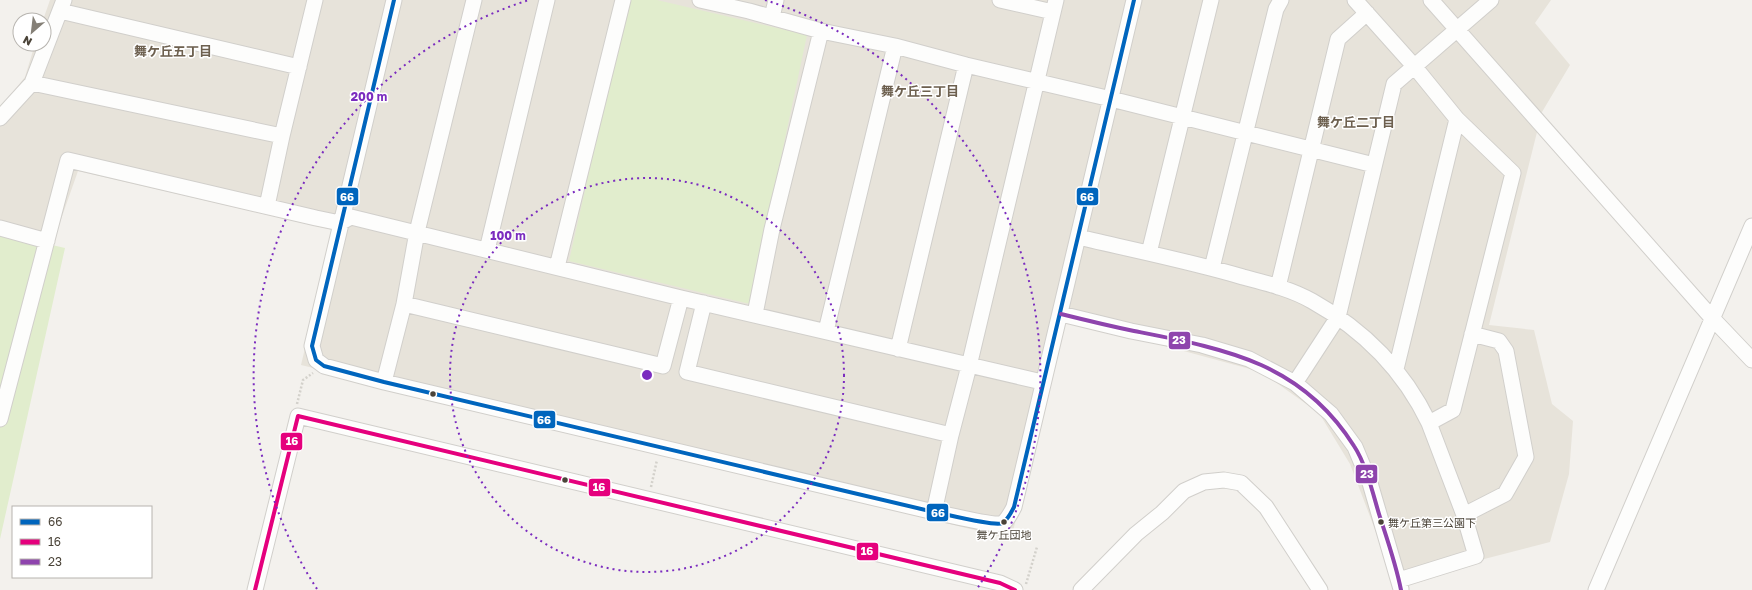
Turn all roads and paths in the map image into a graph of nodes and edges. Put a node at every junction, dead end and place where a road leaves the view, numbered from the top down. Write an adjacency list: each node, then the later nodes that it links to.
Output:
1 (314, 0): 25 (street)
2 (394, 0): 37 (street)
3 (474, 0): 40 (street)
4 (547, 0): 43 (street)
5 (623, 0): 45 (street)
6 (700, 0): 16 (street)
7 (776, 0): 19 (street)
8 (1000, 0): 17 (street)
9 (1134, 0): 28 (street)
10 (1210, 0): 29 (street)
11 (1281, 0): 32 (street)
12 (1355, 0): 18 (street)
13 (1431, 0): 21 (street)
14 (1491, 0): 21 (street)
15 (62, 6): 25 (street); 27 (street)
16 (750, 6): 19 (street)
17 (1054, 6): 26 (street)
18 (1367, 13): 24 (street); 34 (street)
19 (772, 17): 20 (street)
20 (821, 31): 22 (street); 51 (street)
21 (1457, 31): 24 (street); 54 (street)
22 (895, 46): 23 (street); 55 (street)
23 (966, 65): 26 (street); 57 (street)
24 (1414, 66): 31 (street); 35 (street)
25 (299, 67): 33 (street)
26 (1035, 81): 28 (street); 60 (street)
27 (32, 83): 30 (street); 33 (street)
28 (1111, 99): 29 (street); 41 (street)
29 (1182, 117): 32 (street); 44 (street)
30 (0, 118)
31 (1456, 119): 56 (street); 61 (street)
32 (1245, 133): 34 (street); 46 (street)
33 (282, 136): 36 (street)
34 (1311, 150): 35 (street); 47 (street)
35 (1374, 165): 53 (street)
36 (267, 206): 37 (street); 42 (street)
37 (340, 223): 40 (street); 59 (street)
38 (1752, 226): 54 (street)
39 (0, 228): 42 (street)
40 (417, 232): 43 (street); 50 (street)
41 (1078, 238): 44 (street); 52 (street)
42 (47, 240): 66 (street)
43 (487, 250): 45 (street)
44 (1149, 253): 46 (street)
45 (558, 267): 48 (street)
46 (1212, 268): 47 (street)
47 (1278, 287): 53 (street)
48 (681, 298): 49 (street); 50 (street)
49 (704, 303): 51 (street); 68 (street)
50 (404, 304): 62 (street)
51 (756, 314): 55 (street)
52 (1061, 314): 63 (street); 64 (street)
53 (1338, 317): 61 (street); 64 (street)
54 (1714, 319): 58 (street); 80 (street)
55 (826, 331): 57 (street)
56 (1472, 334): 67 (street); 72 (street)
57 (898, 349): 60 (street)
58 (1752, 360)
59 (324, 366): 62 (street); 65 (path)
60 (969, 366): 63 (street); 68 (street)
61 (1396, 370): 67 (street)
62 (384, 382): 69 (street)
63 (1042, 382): 71 (street)
64 (1295, 383): 74 (street)
65 (298, 416): 70 (street); 75 (street)
66 (0, 419)
67 (1429, 423): 72 (street)
68 (951, 435): 71 (street)
69 (660, 448): 70 (path); 71 (street)
70 (648, 501): 76 (street)
71 (934, 512)
72 (1464, 515): 74 (street)
73 (1037, 547): 77 (path)
74 (1400, 585)
75 (254, 590)
76 (1015, 590)
77 (1024, 590)
78 (1081, 590): 79 (street)
79 (1320, 590)
80 (1596, 590)

